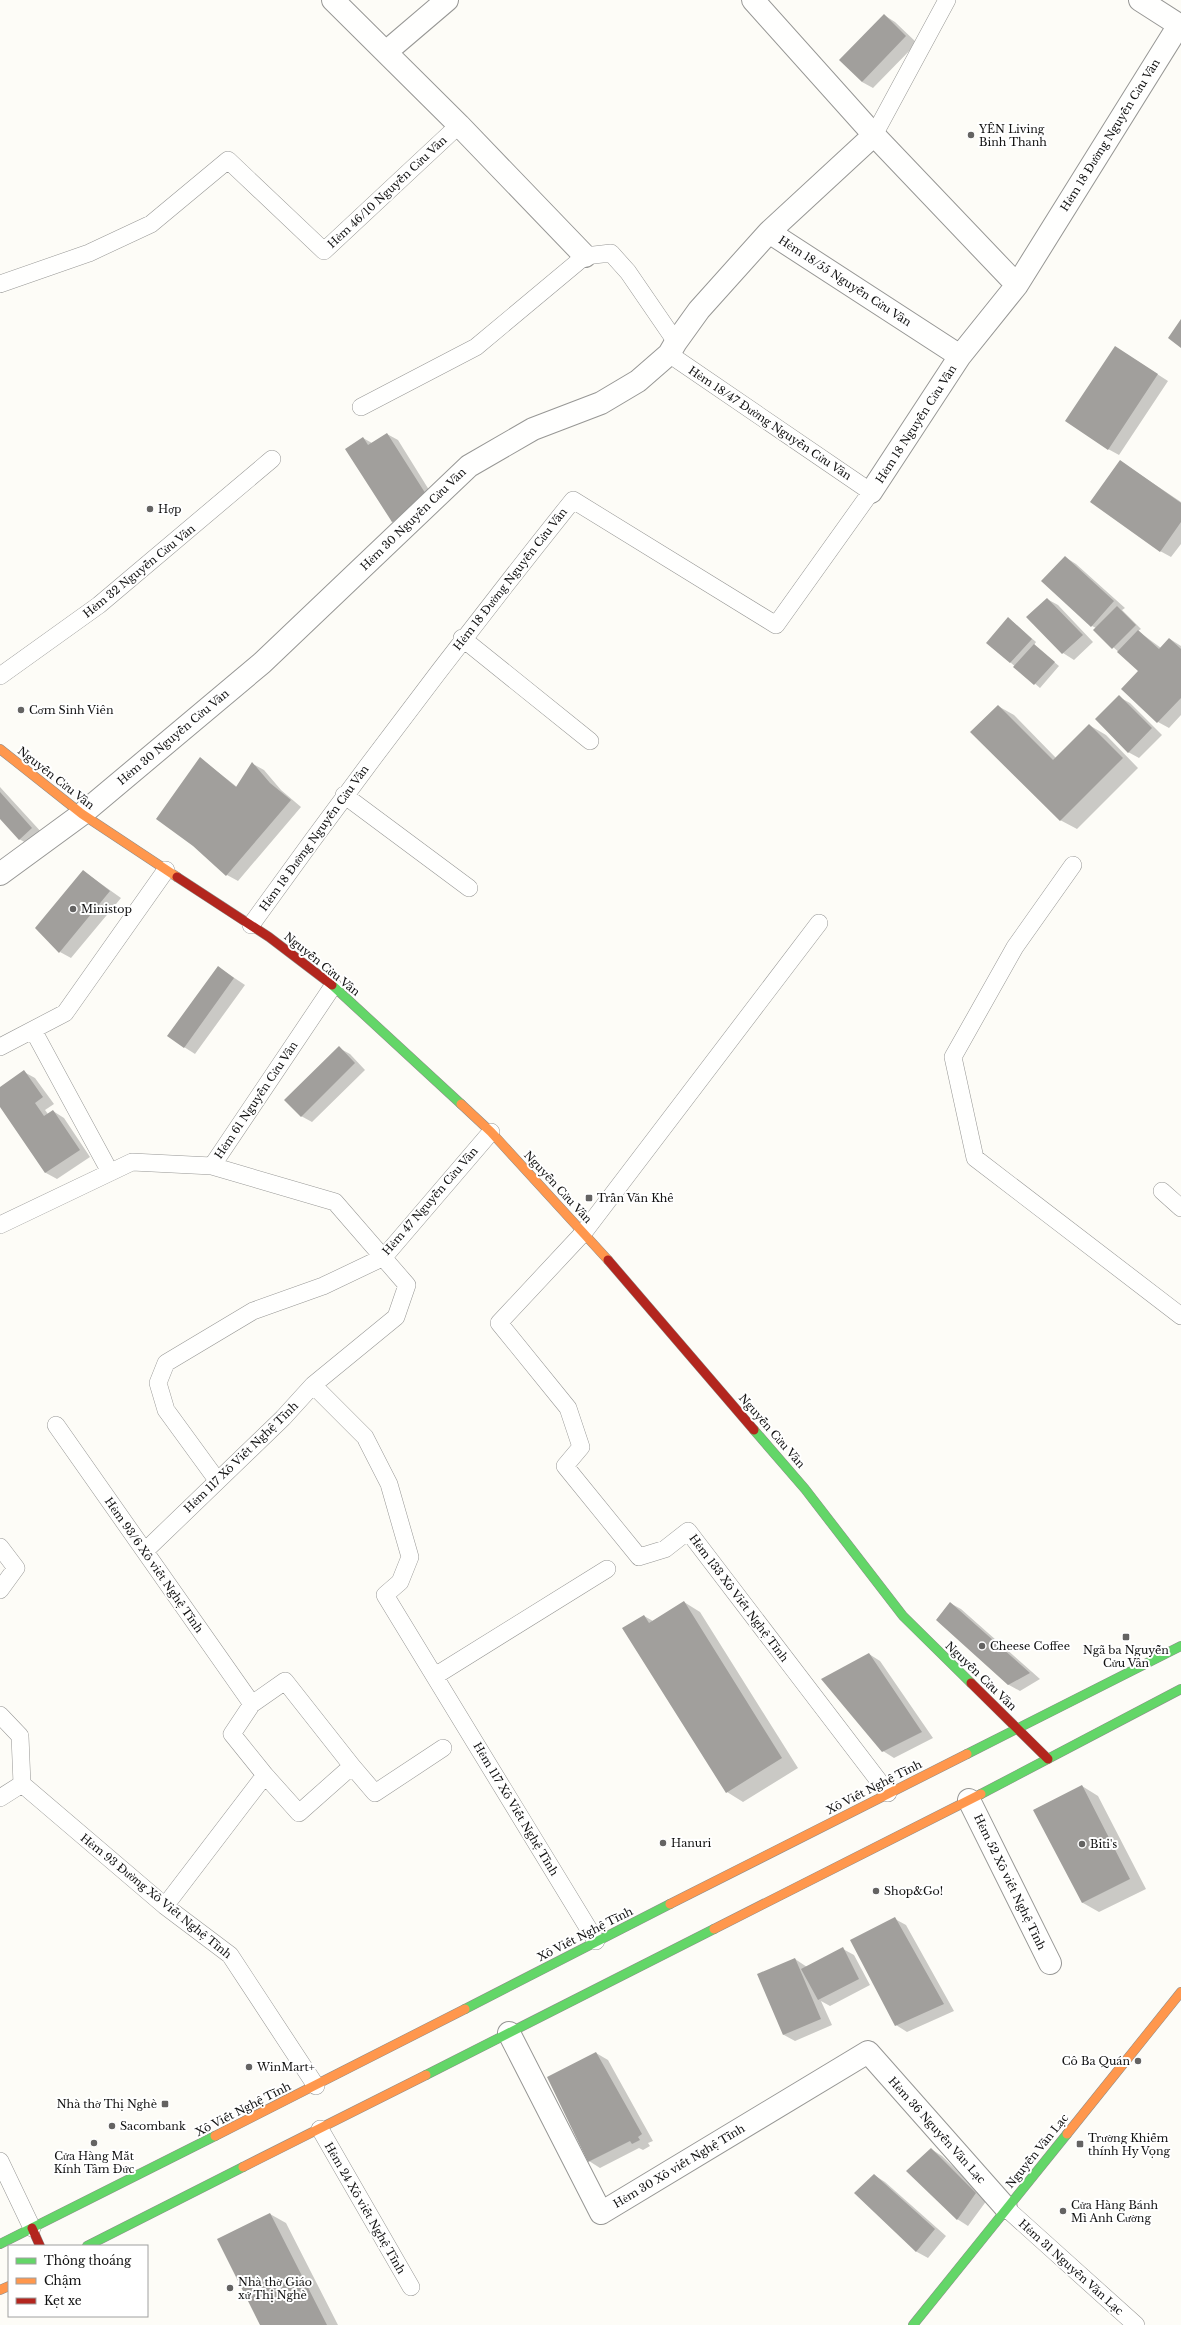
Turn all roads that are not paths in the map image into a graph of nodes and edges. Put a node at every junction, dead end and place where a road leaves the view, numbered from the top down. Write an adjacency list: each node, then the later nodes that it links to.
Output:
1 (333, 0): 6 (street)
2 (447, 0): 6 (street)
3 (754, 0): 8 (street)
4 (947, 0): 8 (lane)
5 (1140, 0): 12 (street, Hẻm 18 Đường Nguyễn Cửu Vân)
6 (386, 52): 7 (street)
7 (459, 125): 10 (street); 11 (lane, Hẻm 46/10 Nguyễn Cửu Vân)
8 (874, 135): 9 (street, Hẻm 18/55 Nguyễn Cửu Vân); 12 (street)
9 (769, 232): 13 (street, Hẻm 30 Nguyễn Cửu Vân); 14 (street, Hẻm 18/55 Nguyễn Cửu Vân)
10 (586, 256): 13 (lane); 15 (lane)
11 (0, 284)
12 (1017, 285): 14 (street, Hẻm 18 Đường Nguyễn Cửu Vân)
13 (672, 348): 17 (lane, Hẻm 18/47 Đường Nguyễn Cửu Vân); 23 (street, Hẻm 30 Nguyễn Cửu Vân)
14 (960, 356): 17 (street, Hẻm 18 Nguyễn Cửu Vân)
15 (361, 407)
16 (272, 459): 19 (lane, Hẻm 32 Nguyễn Cửu Vân)
17 (871, 492): 18 (lane, Hẻm 18 Đường Nguyễn Cửu Vân)
18 (462, 638): 20 (lane); 22 (lane, Hẻm 18 Đường Nguyễn Cửu Vân)
19 (0, 676)
20 (590, 740)
21 (0, 749): 23 (main road, Nguyễn Cửu Vân)
22 (344, 795): 27 (lane); 29 (lane, Hẻm 18 Đường Nguyễn Cửu Vân)
23 (82, 814): 25 (main road, Nguyễn Cửu Vân); 26 (street)
24 (1073, 865): 41 (lane)
25 (166, 870): 29 (main road, Nguyễn Cửu Vân); 31 (lane)
26 (0, 874)
27 (469, 888)
28 (819, 923): 39 (lane)
29 (251, 925): 30 (main road, Nguyễn Cửu Vân)
30 (333, 986): 33 (main road, Nguyễn Cửu Vân); 34 (lane, Hẻm 61 Nguyễn Cửu Vân)
31 (33, 1030): 32 (lane); 35 (lane)
32 (0, 1047)
33 (491, 1132): 39 (main road, Nguyễn Cửu Vân); 40 (lane, Hẻm 47 Nguyễn Cửu Vân)
34 (212, 1166): 35 (lane, Hẻm 61 Nguyễn Cửu Vân); 40 (lane)
35 (110, 1172): 38 (lane, Hẻm 61 Nguyễn Cửu Vân)
36 (1162, 1191): 37 (lane)
37 (1181, 1208)
38 (0, 1225)
39 (584, 1232): 54 (main road, Nguyễn Cửu Vân); 60 (lane, Hẻm 133 Xô Viết Nghệ Tĩnh)
40 (384, 1257): 42 (lane); 44 (lane, Hẻm 47 Nguyễn Cửu Vân)
41 (1181, 1316)
42 (313, 1385): 44 (lane, Hẻm 117 Xô Viết Nghệ Tĩnh); 50 (lane, Hẻm 117 Xô Viết Nghệ Tĩnh)
43 (56, 1425): 46 (lane, Hẻm 93/6 Xô viết Nghệ Tĩnh)
44 (217, 1480): 46 (lane, Hẻm 117 Xô Viết Nghệ Tĩnh)
45 (0, 1548): 48 (lane)
46 (145, 1551): 52 (lane, Hẻm 93/6 Xô viết Nghệ Tĩnh)
47 (607, 1570): 50 (lane)
48 (0, 1590)
49 (1181, 1646): 54 (main road, Xô Viết Nghệ Tĩnh)
50 (435, 1676): 64 (lane, Hẻm 117 Xô Viết Nghệ Tĩnh)
51 (1181, 1689): 56 (main road)
52 (252, 1704): 57 (lane); 58 (lane)
53 (0, 1715): 59 (lane)
54 (1017, 1728): 56 (main road, Nguyễn Cửu Vân); 60 (main road, Xô Viết Nghệ Tĩnh)
55 (443, 1748): 57 (lane)
56 (1048, 1759): 62 (main road)
57 (352, 1766): 58 (lane)
58 (265, 1776): 63 (lane)
59 (22, 1784): 61 (lane); 63 (lane, Hẻm 93 Đường Xô Viết Nghệ Tĩnh)
60 (888, 1793): 64 (main road, Xô Viết Nghệ Tĩnh)
61 (0, 1798)
62 (969, 1800): 65 (street, Hẻm 52 Xô viết Nghệ Tĩnh); 67 (main road)
63 (165, 1906): 69 (lane, Hẻm 93 Đường Xô Viết Nghệ Tĩnh)
64 (596, 1941): 69 (main road, Xô Viết Nghệ Tĩnh)
65 (1050, 1963)
66 (1181, 1992): 72 (main road, Nguyễn Văn Lạc)
67 (508, 2033): 68 (street, Hẻm 30 Xô viết Nghệ Tĩnh); 70 (main road)
68 (868, 2052): 72 (street, Hẻm 36 Nguyễn Văn Lạc)
69 (316, 2086): 73 (main road, Xô Viết Nghệ Tĩnh)
70 (320, 2129): 76 (main road); 77 (lane, Hẻm 24 Xô viết Nghệ Tĩnh)
71 (0, 2161): 73 (lane)
72 (1006, 2208): 78 (main road, Nguyễn Văn Lạc); 79 (lane, Hẻm 31 Nguyễn Văn Lạc)
73 (32, 2228): 74 (main road, Xô Viết Nghệ Tĩnh); 75 (main road)
74 (0, 2244)
75 (40, 2245)
76 (88, 2245)
77 (411, 2286)
78 (913, 2325)
79 (1136, 2325)

